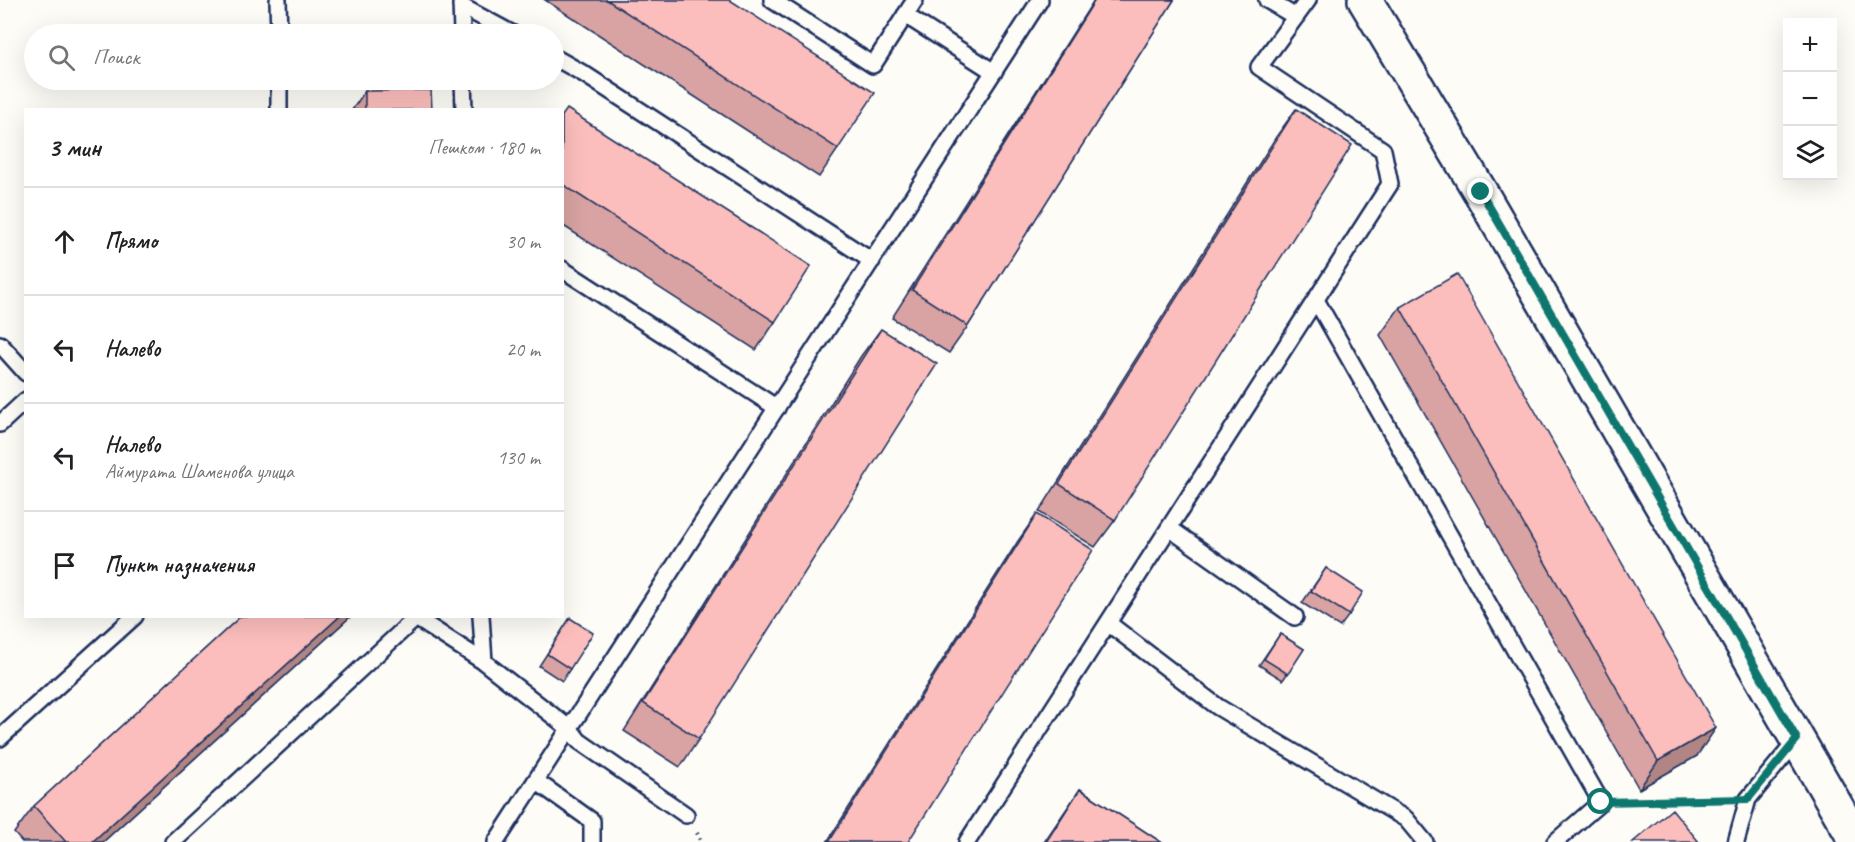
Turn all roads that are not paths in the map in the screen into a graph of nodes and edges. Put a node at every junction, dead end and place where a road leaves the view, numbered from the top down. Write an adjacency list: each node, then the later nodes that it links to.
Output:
1 (278, 0): 11 (lane)
2 (772, 0): 9 (lane)
3 (915, 0): 9 (lane)
4 (1040, 0): 15 (lane)
5 (1267, 0): 10 (lane)
6 (1308, 0): 10 (lane)
7 (1365, 0): 38 (street)
8 (461, 3): 12 (lane); 13 (lane)
9 (905, 15): 15 (lane)
10 (1296, 17): 22 (lane)
11 (279, 24)
12 (462, 24)
13 (496, 24)
14 (564, 63): 20 (lane)
15 (994, 72): 20 (lane)
16 (279, 90): 18 (lane)
17 (463, 90): 19 (lane)
18 (279, 108)
19 (464, 108)
20 (872, 261): 26 (lane)
21 (564, 270): 26 (lane)
22 (1316, 300): 28 (lane); 47 (lane)
23 (0, 344): 24 (lane)
24 (24, 372)
25 (24, 402): 27 (lane)
26 (777, 408): 36 (lane)
27 (0, 424)
28 (1169, 528): 29 (lane); 34 (lane)
29 (1295, 617)
30 (133, 618): 37 (lane)
31 (416, 618): 42 (lane)
32 (418, 618): 35 (lane)
33 (481, 618): 35 (lane)
34 (1108, 623): 45 (lane); 46 (lane)
35 (484, 662): 36 (lane)
36 (570, 729): 39 (lane); 40 (lane)
37 (0, 738)
38 (1797, 739): 41 (street); 48 (lane)
39 (536, 781): 43 (lane); 44 (lane)
40 (686, 815)
41 (1855, 839)
42 (173, 842)
43 (496, 842)
44 (592, 842)
45 (967, 842)
46 (1425, 842)
47 (1555, 842)
48 (1736, 842)

